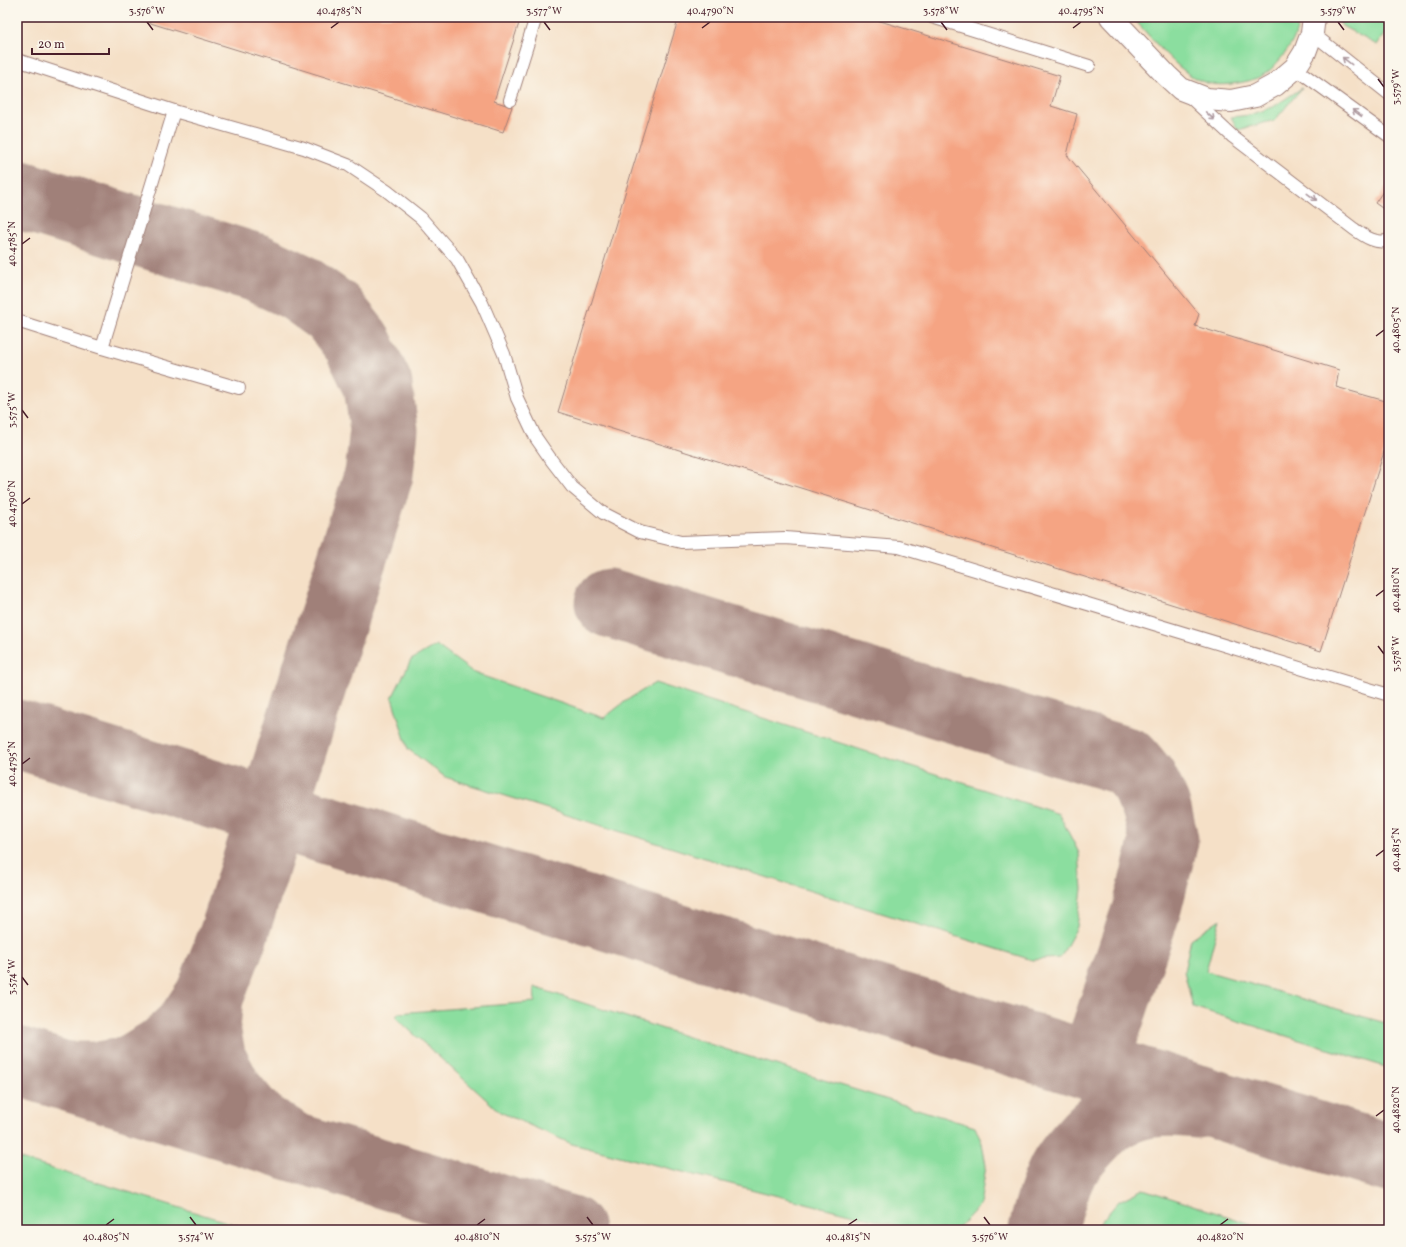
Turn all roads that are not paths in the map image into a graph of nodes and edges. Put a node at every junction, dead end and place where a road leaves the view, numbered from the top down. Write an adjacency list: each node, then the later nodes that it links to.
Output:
1 (536, 17): 10 (lane)
2 (932, 17): 6 (lane)
3 (1111, 17): 8 (street)
4 (1313, 25): 7 (street); 9 (lane, one-way to 4)
5 (17, 60): 11 (lane)
6 (1089, 66)
7 (1295, 68): 8 (street); 12 (lane, one-way to 7)
8 (1181, 89): 13 (lane, one-way to 13)
9 (1389, 94)
10 (510, 100)
11 (174, 111): 15 (lane); 17 (lane)
12 (1389, 136)
13 (1389, 240)
14 (17, 320): 15 (lane)
15 (102, 348): 16 (lane)
16 (239, 388)
17 (1389, 695)

